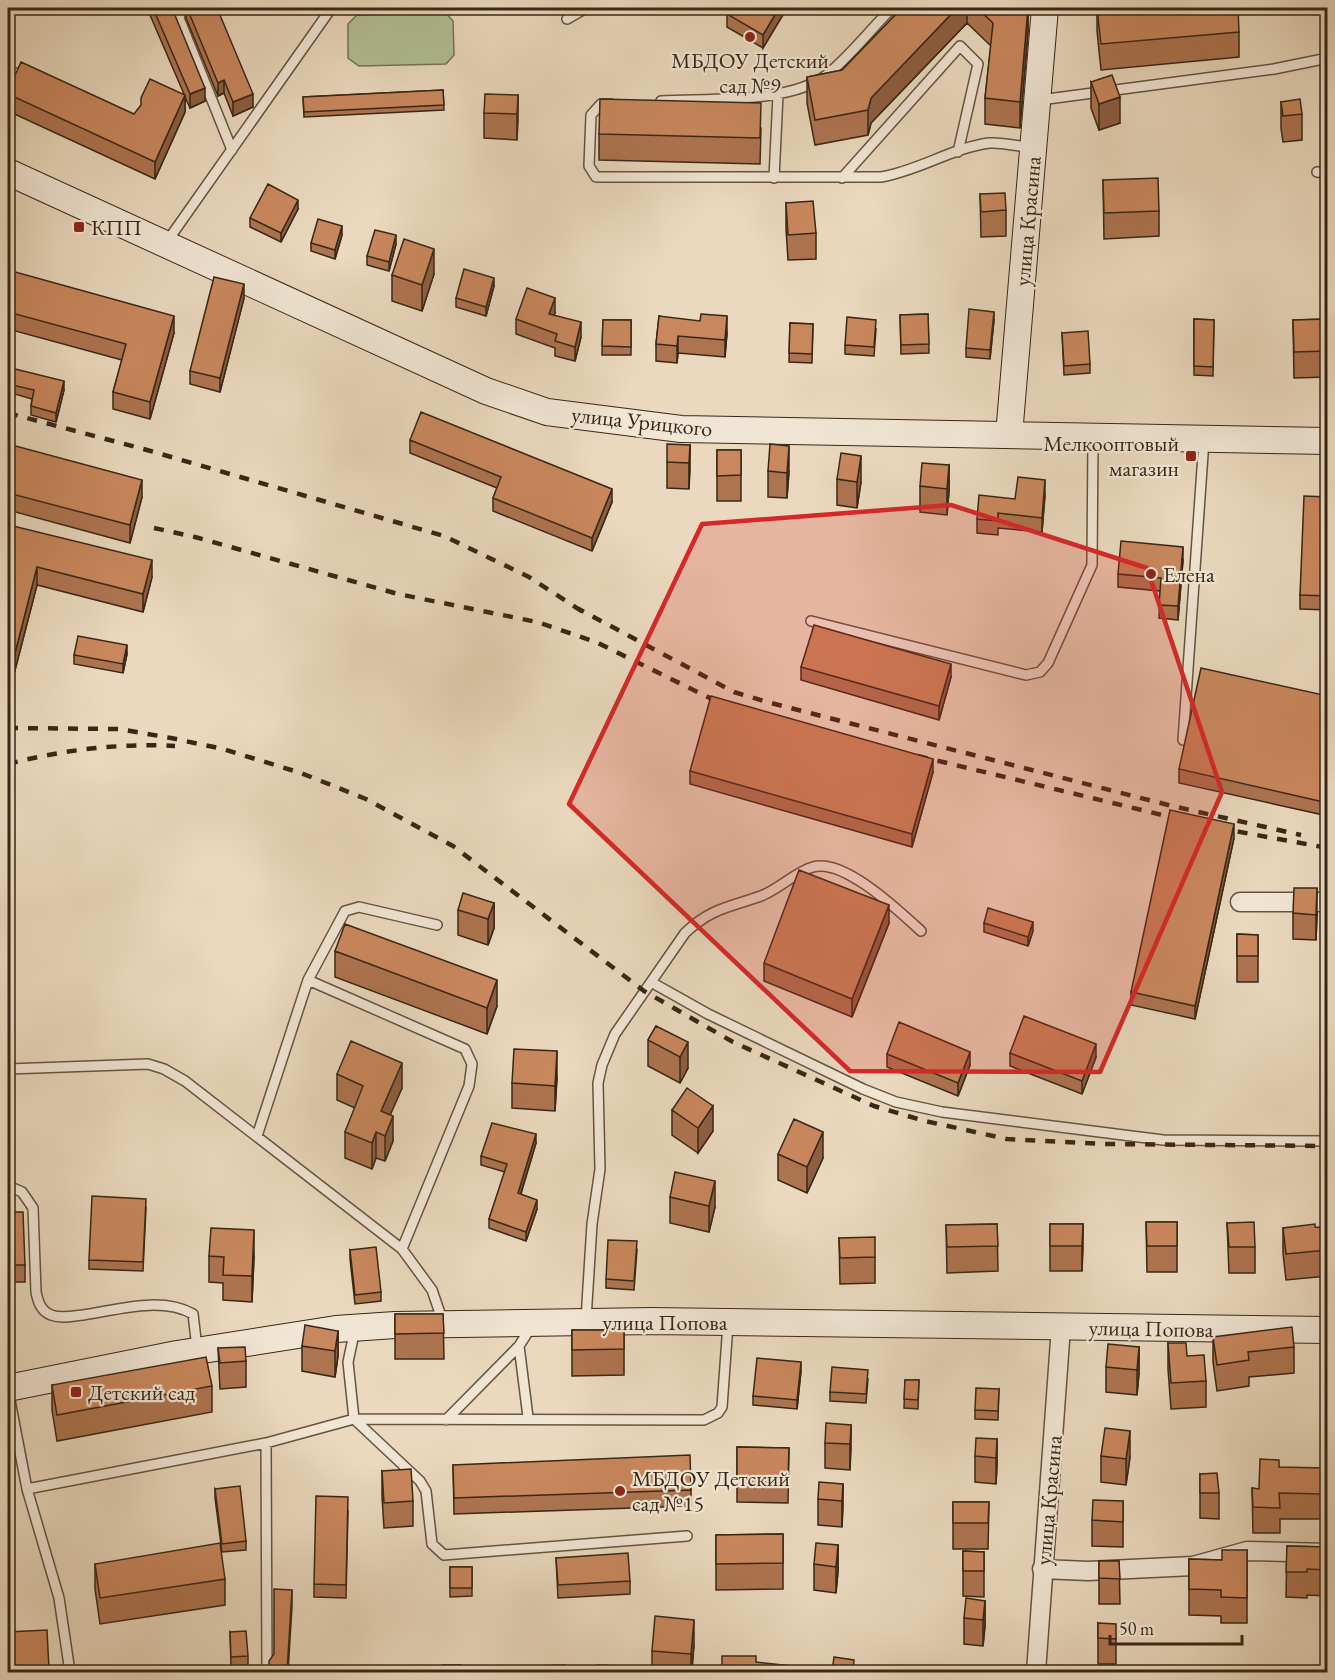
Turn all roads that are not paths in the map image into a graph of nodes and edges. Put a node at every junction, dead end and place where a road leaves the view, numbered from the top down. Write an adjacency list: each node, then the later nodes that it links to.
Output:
1 (182, 8): 15 (lane)
2 (339, 8): 15 (lane)
3 (586, 8): 6 (lane)
4 (892, 8): 10 (lane)
5 (1046, 8): 11 (street, улица Красина)
6 (567, 19)
7 (1328, 58): 11 (lane)
8 (8, 76): 9 (lane)
9 (32, 76)
10 (778, 94): 12 (lane); 20 (lane)
11 (1038, 101): 14 (street, улица Красина)
12 (648, 102)
13 (624, 103): 20 (lane)
14 (1033, 148): 16 (lane); 23 (street, улица Красина)
15 (232, 150): 22 (lane)
16 (958, 152): 21 (lane); 21 (lane)
17 (8, 172): 22 (street, улица Урицкого)
18 (1317, 172): 19 (lane)
19 (1328, 173)
20 (774, 178): 21 (lane)
21 (842, 178)
22 (166, 243): 23 (street, улица Урицкого)
23 (1009, 435): 24 (street, улица Урицкого)
24 (1093, 436): 25 (street, улица Урицкого); 27 (lane)
25 (1204, 438): 26 (street, улица Урицкого); 28 (lane)
26 (1328, 441)
27 (811, 621)
28 (1183, 740)
29 (1240, 902): 30 (street)
30 (1328, 902)
31 (437, 925): 33 (lane)
32 (921, 931): 34 (lane)
33 (308, 980): 36 (lane); 39 (lane)
34 (651, 982): 37 (lane); 40 (lane)
35 (8, 1070): 36 (lane)
36 (257, 1136): 39 (lane)
37 (1328, 1141)
38 (8, 1186): 48 (lane)
39 (402, 1249): 43 (lane)
40 (586, 1322): 41 (street, улица Попова); 42 (street, улица Попова)
41 (728, 1322): 45 (street, улица Попова); 50 (lane)
42 (534, 1323): 43 (street, улица Попова); 47 (lane)
43 (444, 1324): 44 (street, улица Попова)
44 (356, 1327): 48 (street, улица Попова); 51 (lane)
45 (1061, 1327): 46 (street, улица Попова); 57 (street, улица Красина)
46 (1328, 1330)
47 (519, 1346): 50 (lane); 52 (lane)
48 (197, 1350): 49 (street, улица Попова)
49 (8, 1388): 54 (lane)
50 (528, 1417): 52 (lane)
51 (354, 1419): 52 (lane); 53 (lane); 55 (lane)
52 (446, 1420)
53 (266, 1443): 54 (lane); 59 (lane)
54 (27, 1489): 58 (lane)
55 (687, 1536)
56 (1328, 1553): 57 (street)
57 (1042, 1569): 60 (street, улица Красина)
58 (70, 1672)
59 (267, 1672)
60 (1036, 1672)

